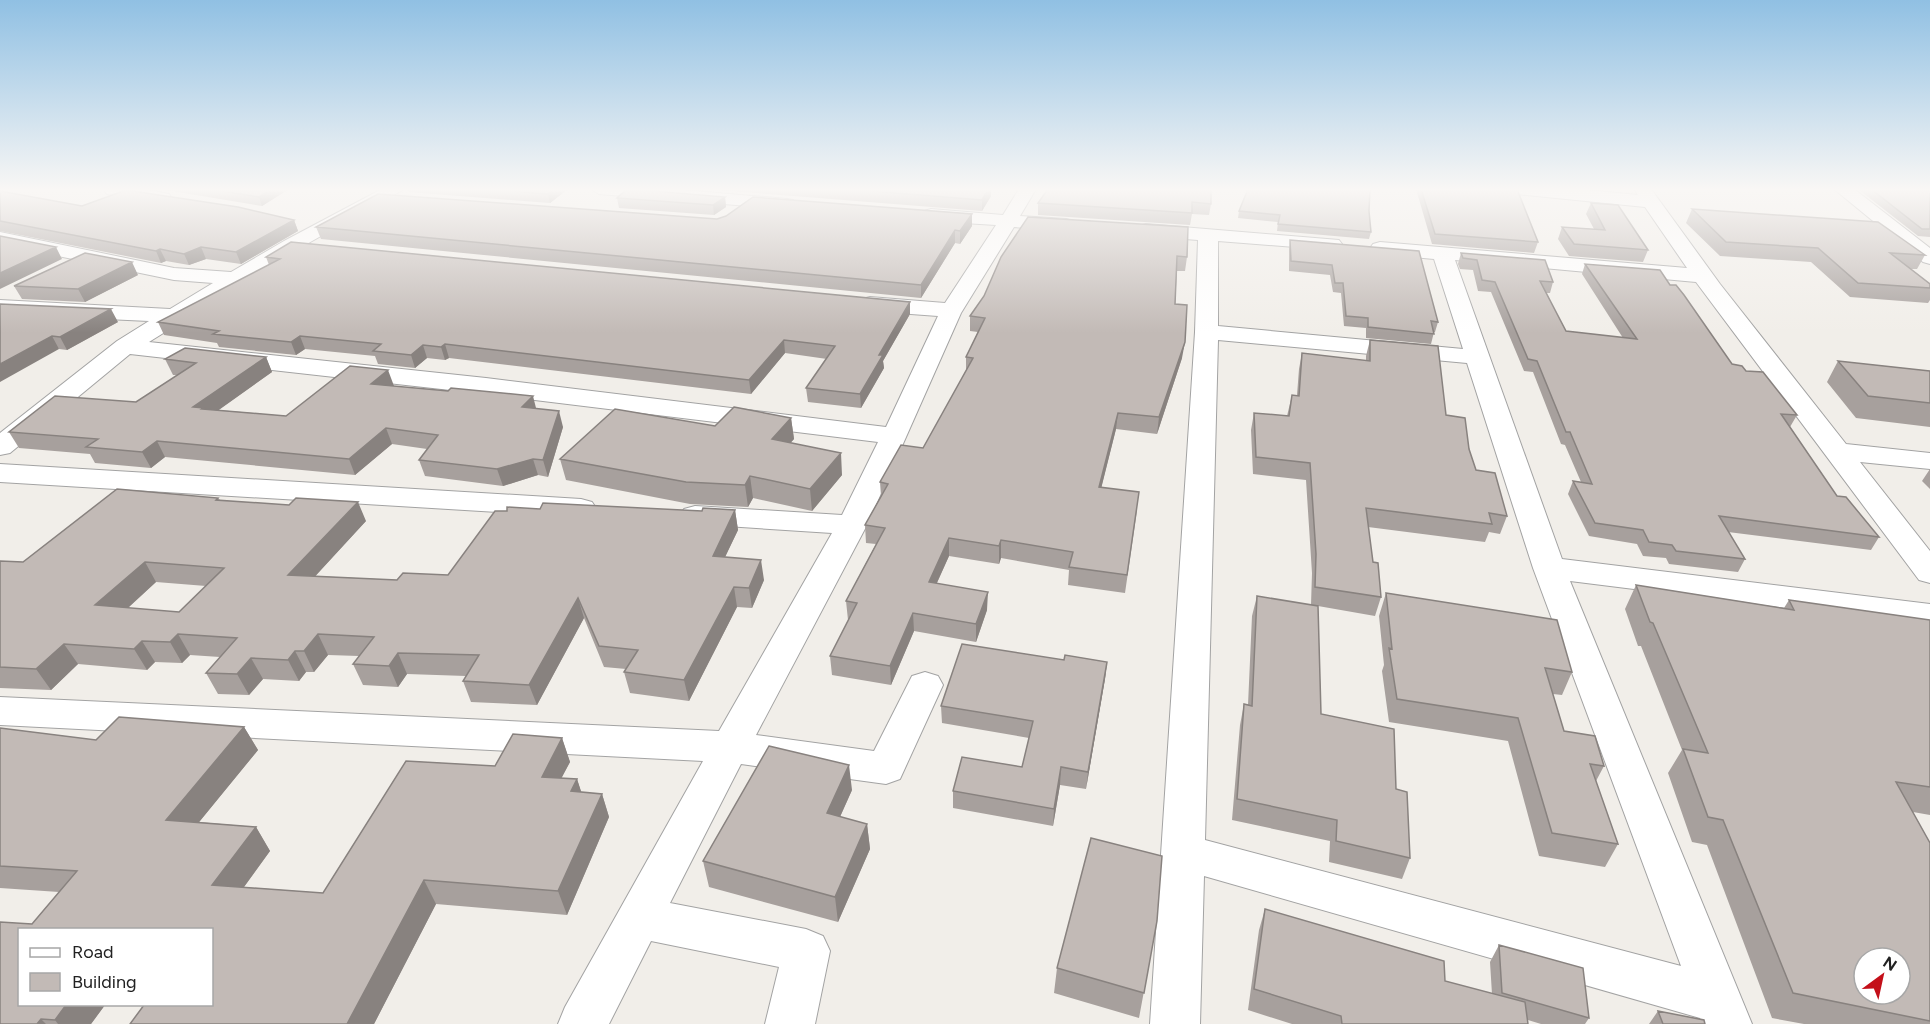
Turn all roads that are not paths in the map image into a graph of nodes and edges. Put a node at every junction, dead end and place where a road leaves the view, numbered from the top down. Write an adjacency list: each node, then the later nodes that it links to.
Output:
1 (299, 237): 8 (street)
2 (997, 237): 20 (street)
3 (1208, 237): 22 (street)
4 (1242, 237): 11 (street)
5 (1675, 237): 14 (street)
6 (1907, 237): 10 (street)
7 (0, 238): 12 (street)
8 (291, 244): 9 (street); 15 (street)
9 (326, 248)
10 (1926, 251)
11 (1442, 254): 14 (street); 24 (street)
12 (87, 257): 13 (street); 15 (street)
13 (58, 271)
14 (1703, 276): 27 (street)
15 (234, 279): 21 (street)
16 (19, 290): 17 (street)
17 (0, 299)
18 (852, 302): 20 (street)
19 (0, 307): 21 (street)
20 (951, 310): 25 (street)
21 (173, 316): 23 (street)
22 (1206, 332): 24 (street); 39 (street)
23 (125, 346): 25 (street); 26 (street)
24 (1476, 357): 33 (street)
25 (895, 436): 32 (street)
26 (4, 440)
27 (1839, 452): 28 (street); 34 (street)
28 (1930, 461)
29 (0, 473): 30 (street)
30 (603, 510)
31 (663, 513): 32 (street)
32 (852, 525): 38 (street)
33 (1548, 568): 35 (street); 41 (street)
34 (1930, 573)
35 (1930, 615)
36 (925, 685): 38 (street)
37 (0, 711): 38 (street)
38 (730, 747): 40 (street)
39 (1183, 852): 41 (street); 44 (street)
40 (639, 918): 42 (street); 43 (street)
41 (1723, 1012)
42 (582, 1024)
43 (790, 1024)
44 (1175, 1024)

